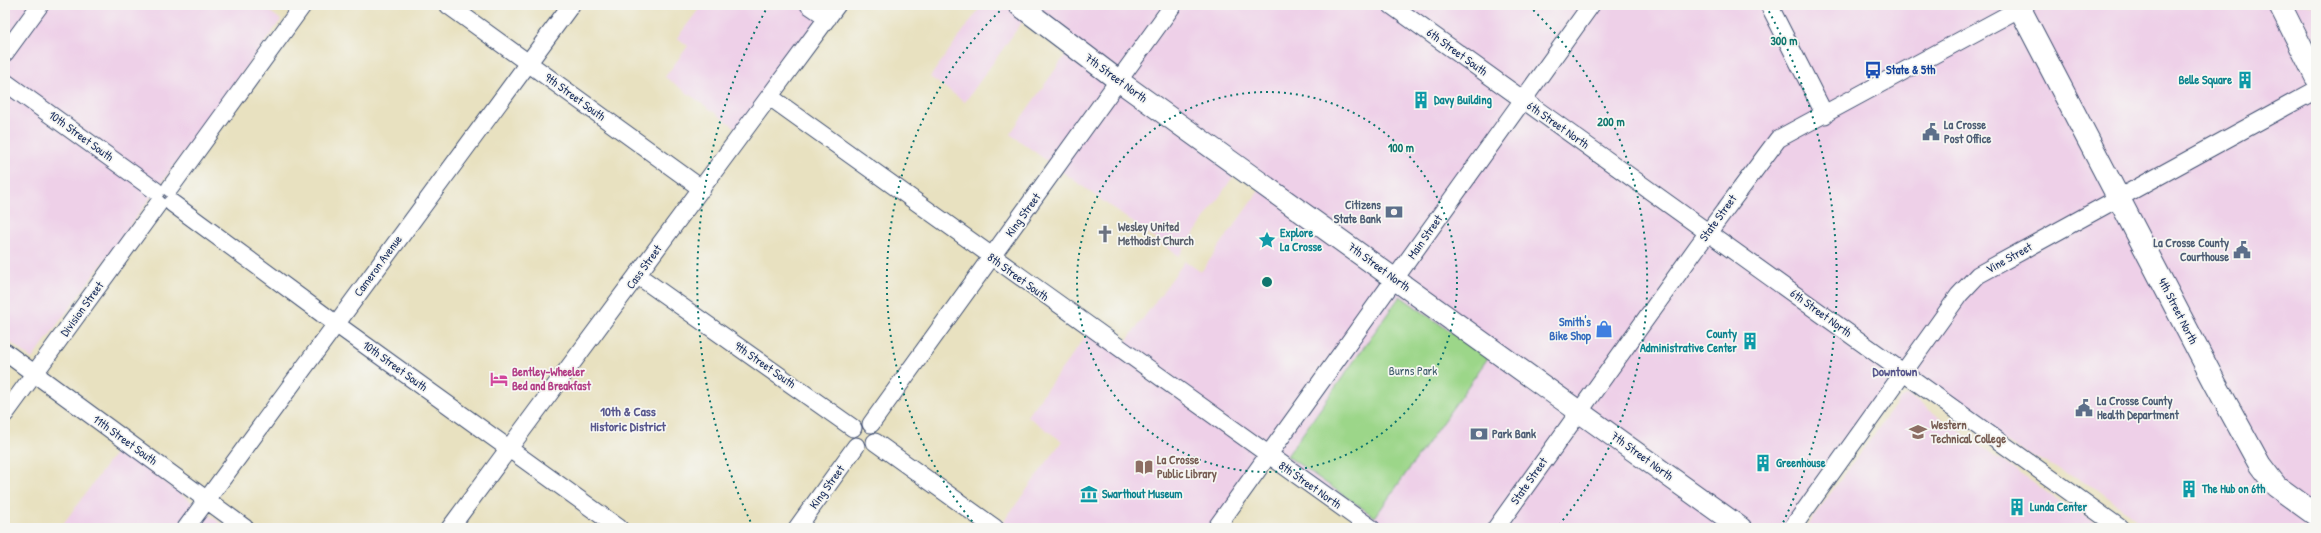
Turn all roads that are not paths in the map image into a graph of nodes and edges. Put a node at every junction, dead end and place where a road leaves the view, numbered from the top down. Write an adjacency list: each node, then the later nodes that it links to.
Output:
1 (40, 5): 14 (street)
2 (303, 5): 24 (street, Division Street)
3 (448, 5): 15 (street, 9th Street South)
4 (571, 5): 15 (street, Cameron Avenue)
5 (810, 5): 13 (street)
6 (1018, 5): 17 (main road, 7th Street North)
7 (1173, 5): 17 (street, King Street)
8 (1391, 5): 21 (street, 6th Street South)
9 (1591, 5): 21 (street, Main Street)
10 (1769, 5): 22 (street)
11 (2280, 5): 16 (highway)
12 (2021, 6): 22 (street, State Street); 25 (highway, 4th Street North)
13 (832, 12): 20 (street, Cass Street)
14 (5, 54)
15 (528, 63): 23 (street, 9th Street South); 30 (street, Cameron Avenue)
16 (2316, 77)
17 (1119, 81): 27 (street, King Street); 29 (main road, 7th Street North)
18 (5, 82): 24 (street, 10th Street South)
19 (2316, 90): 25 (street, Vine Street)
20 (770, 97): 23 (street, Cass Street); 27 (street, 8th Street South)
21 (1522, 100): 26 (street, 6th Street North); 29 (street, Main Street)
22 (1825, 115): 26 (street, State Street)
23 (702, 188): 28 (street, Cass Street)
24 (164, 196): 30 (street, 10th Street South); 33 (street, Division Street)
25 (2119, 198): 32 (street, Vine Street); 43 (highway, 4th Street North)
26 (1708, 231): 32 (street, 6th Street North); 34 (street, State Street)
27 (991, 258): 36 (street, King Street); 41 (street, 8th Street South)
28 (637, 275): 37 (street, 9th Street South); 40 (street, Cass Street)
29 (1396, 279): 34 (main road, 7th Street North); 41 (street, Main Street)
30 (336, 324): 40 (street, 10th Street South); 42 (street, Cameron Avenue)
31 (5, 352): 33 (street, 11th Street South)
32 (1904, 372): 54 (street, Vine Street); 55 (street, 6th Street North)
33 (34, 374): 35 (street, Division Street); 42 (street, 11th Street South)
34 (1579, 410): 52 (street, State Street); 53 (main road, 7th Street North)
35 (5, 414)
36 (871, 424): 37 (street); 38 (street)
37 (853, 428): 39 (street)
38 (875, 442): 39 (street); 49 (street)
39 (856, 446): 48 (street, King Street)
40 (510, 448): 46 (street, Cass Street); 47 (street, 10th Street South)
41 (1268, 456): 50 (street, Main Street); 51 (street, 8th Street North)
42 (207, 500): 44 (street, Cameron Avenue); 45 (street, 11th Street South)
43 (2316, 515)
44 (186, 528)
45 (245, 528)
46 (450, 528)
47 (619, 528)
48 (797, 528)
49 (995, 528)
50 (1216, 528)
51 (1371, 528)
52 (1496, 528)
53 (1741, 528)
54 (1792, 528)
55 (2120, 528)

